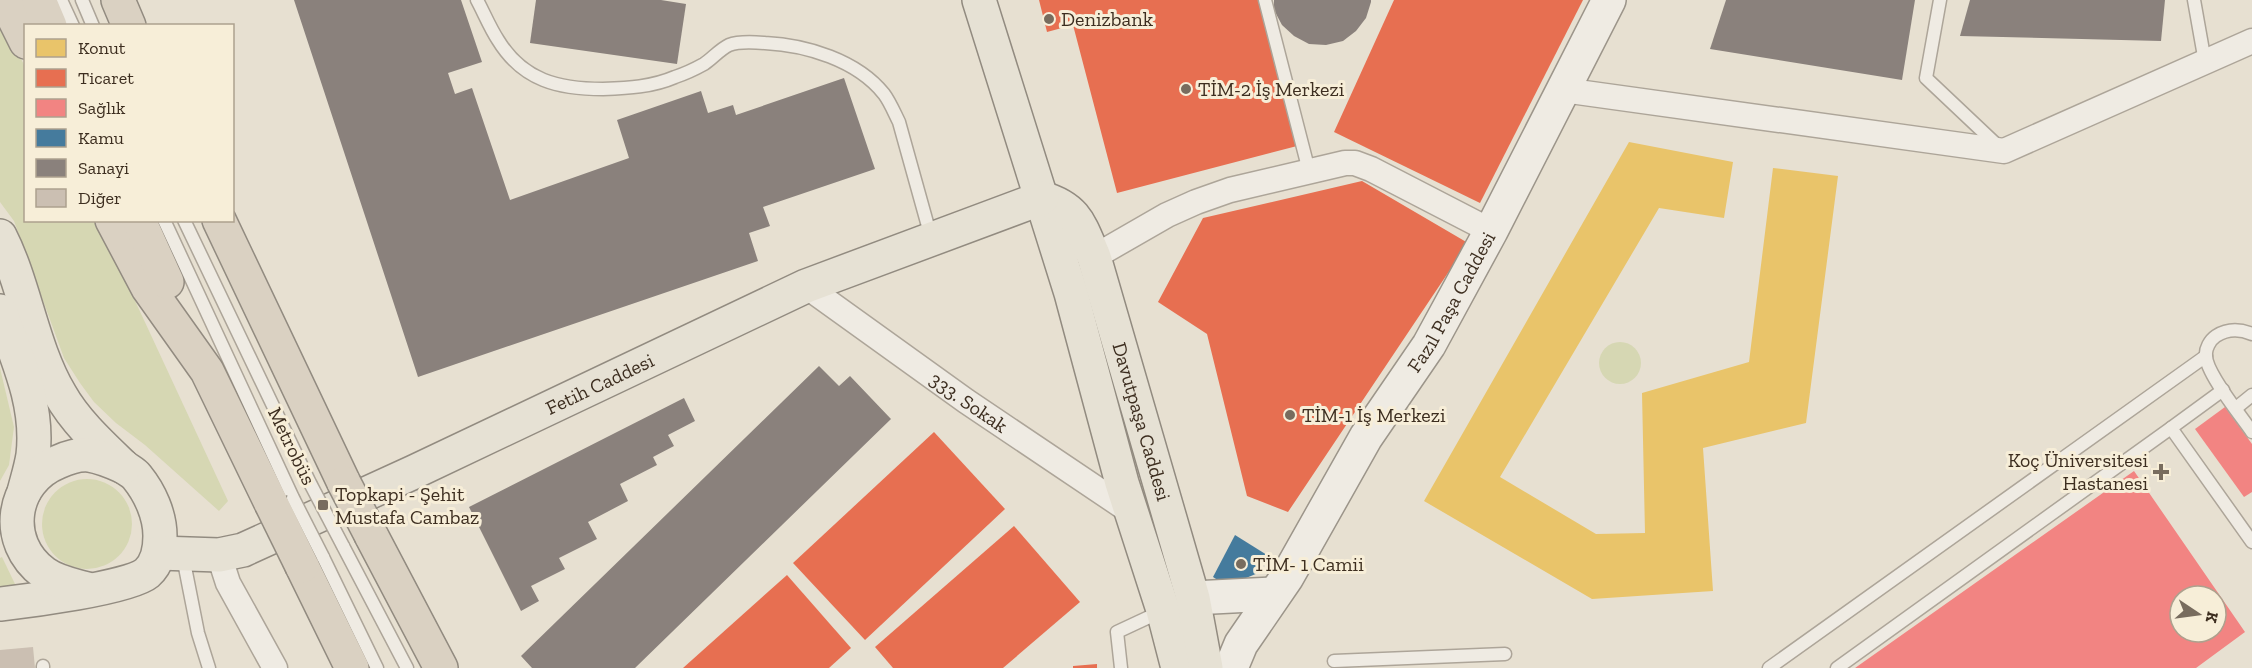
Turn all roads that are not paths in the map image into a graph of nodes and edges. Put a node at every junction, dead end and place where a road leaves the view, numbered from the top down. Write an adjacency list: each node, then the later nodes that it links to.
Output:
1 (5, 0): 18 (highway)
2 (39, 0): 13 (highway)
3 (62, 0): 14 (lane)
4 (82, 0): 15 (lane)
5 (118, 0): 16 (highway)
6 (130, 0): 17 (highway)
7 (477, 0): 32 (lane)
8 (979, 0): 24 (main road, Davutpaşa Caddesi)
9 (1265, 0): 23 (lane)
10 (1609, 0): 21 (street, Fazıl Paşa Caddesi)
11 (1940, 0): 22 (lane)
12 (2194, 0): 20 (lane)
13 (49, 24)
14 (72, 24)
15 (92, 24)
16 (128, 24)
17 (136, 24)
18 (24, 38)
19 (2252, 41): 20 (street)
20 (2205, 62): 22 (street)
21 (1563, 90): 22 (street); 30 (street, Fazıl Paşa Caddesi)
22 (2004, 151)
23 (1309, 171): 30 (street); 33 (street)
24 (1041, 198): 32 (main road, Fetih Caddesi); 33 (main road, Davutpaşa Caddesi); 39 (main road, Davutpaşa Caddesi)
25 (113, 222): 38 (highway)
26 (140, 222): 38 (highway)
27 (165, 222): 46 (lane, Metrobüs)
28 (184, 222): 49 (lane, Metrobüs, bridge)
29 (220, 222): 49 (highway, bridge)
30 (1491, 231): 55 (street, Fazıl Paşa Caddesi)
31 (0, 236): 45 (main road)
32 (931, 239): 34 (main road, Fetih Caddesi)
33 (1094, 257): 56 (main road, Davutpaşa Caddesi)
34 (806, 286): 48 (street, 333. Sokak); 52 (main road, Fetih Caddesi)
35 (0, 311): 47 (main road)
36 (2252, 334): 37 (lane)
37 (2205, 357): 40 (lane); 72 (lane)
38 (207, 371): 46 (highway)
39 (1093, 375): 48 (main road, Davutpaşa Caddesi); 56 (main road)
40 (2223, 390): 42 (lane); 43 (lane)
41 (2252, 395): 42 (lane)
42 (2236, 408): 44 (lane)
43 (2171, 428): 50 (lane); 73 (lane)
44 (2252, 432)
45 (124, 467): 47 (main road); 51 (main road)
46 (282, 501): 53 (highway, bridge)
47 (13, 510): 54 (main road)
48 (1134, 514): 58 (main road, Davutpaşa Caddesi)
49 (357, 541): 66 (lane, Metrobüs); 67 (highway)
50 (2252, 542)
51 (171, 555): 52 (main road, Fetih Caddesi); 54 (main road); 62 (lane)
52 (219, 555): 63 (street)
53 (313, 561): 64 (highway); 65 (lane)
54 (92, 590): 57 (main road)
55 (1273, 594): 56 (street); 71 (street, Fazıl Paşa Caddesi)
56 (1193, 598): 70 (main road, Davutpaşa Caddesi)
57 (0, 604)
58 (1163, 610): 68 (lane); 69 (main road, Davutpaşa Caddesi)
59 (1505, 654): 61 (lane)
60 (1334, 661): 61 (lane)
61 (1398, 663)
62 (210, 668)
63 (275, 668)
64 (352, 668)
65 (377, 668)
66 (407, 668)
67 (441, 668)
68 (1121, 668)
69 (1178, 668)
70 (1206, 668)
71 (1231, 668)
72 (1769, 668)
73 (1837, 668)

